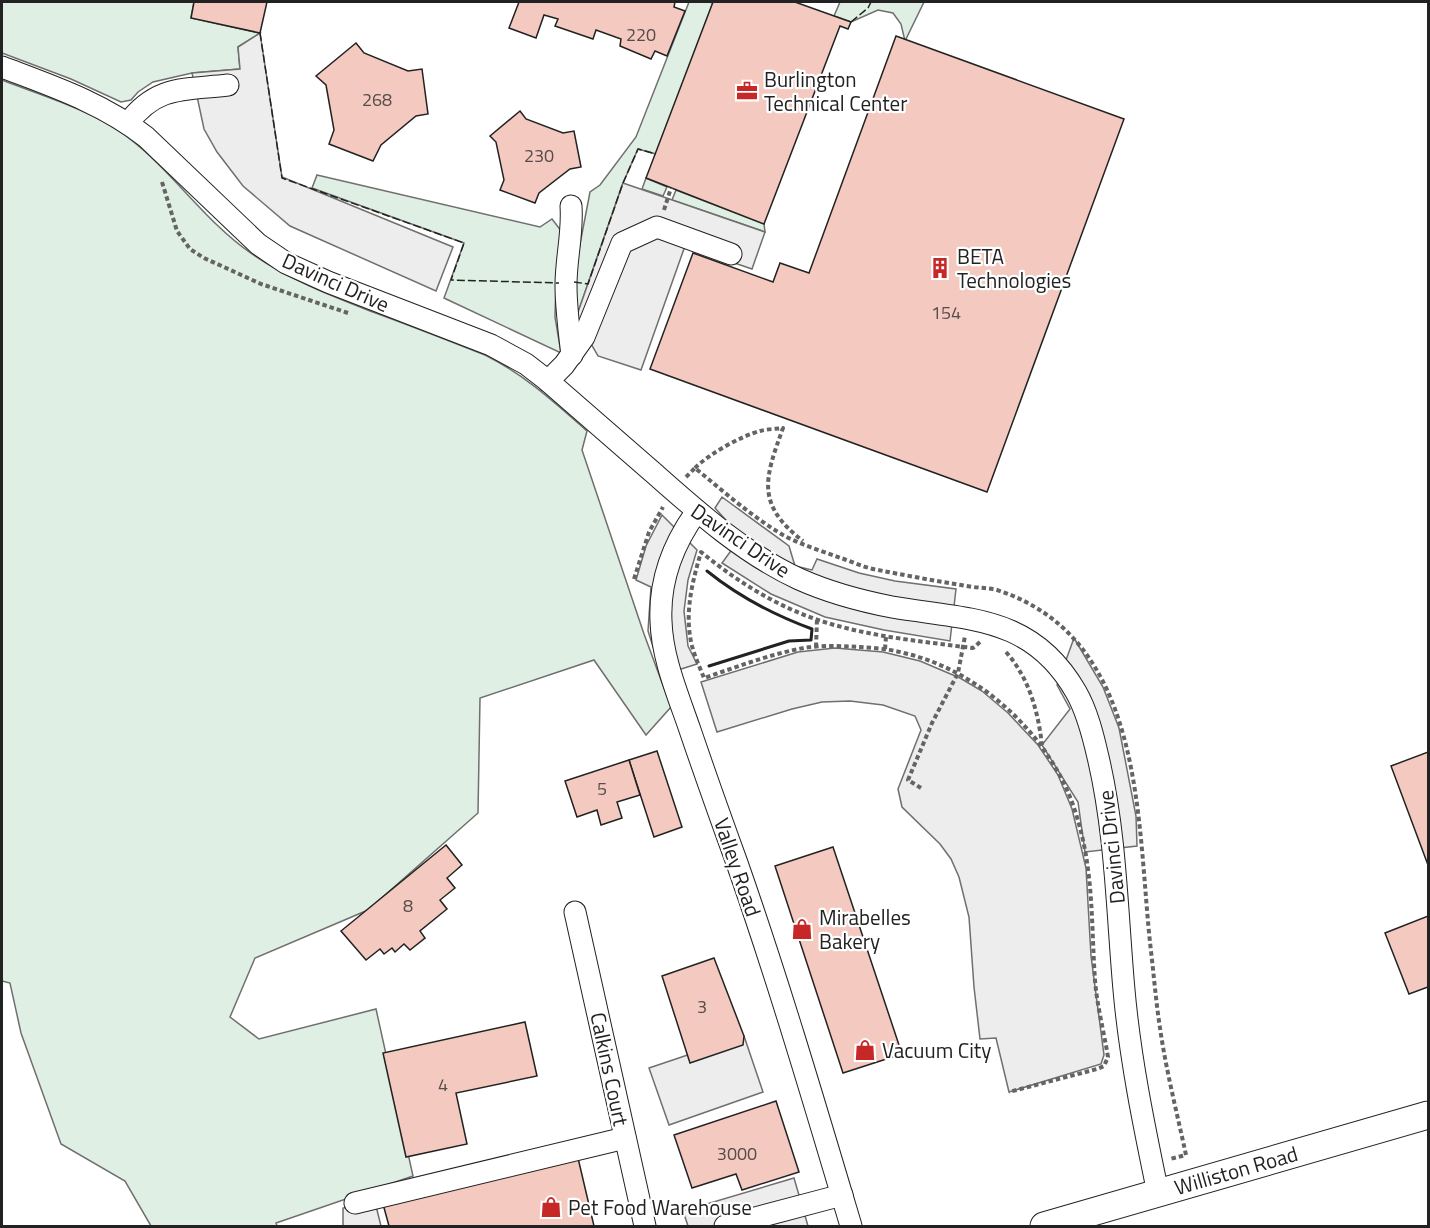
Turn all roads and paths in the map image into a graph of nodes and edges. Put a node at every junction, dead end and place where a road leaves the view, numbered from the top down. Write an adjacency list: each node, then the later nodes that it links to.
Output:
1 (2, 67): 3 (street, Davinci Drive)
2 (228, 85): 3 (street)
3 (128, 123): 7 (street, Davinci Drive)
4 (571, 206): 6 (street)
5 (731, 254): 6 (street)
6 (572, 355): 7 (street)
7 (548, 381): 10 (street, Davinci Drive)
8 (694, 468): 11 (path)
9 (663, 507): 12 (path)
10 (697, 511): 14 (street, Davinci Drive); 30 (street, Valley Road)
11 (809, 546)
12 (634, 579)
13 (973, 587): 14 (path)
14 (968, 617): 20 (path); 29 (street, Davinci Drive)
15 (817, 619): 17 (path); 19 (path); 19 (path)
16 (988, 635): 20 (path)
17 (886, 637): 20 (path); 21 (path)
18 (999, 644): 23 (path)
19 (816, 647): 21 (path)
20 (964, 647): 22 (path)
21 (885, 649): 22 (path)
22 (958, 673): 23 (path); 24 (path)
23 (1042, 745): 26 (path)
24 (921, 788)
25 (575, 912): 28 (street, Calkins Court)
26 (1009, 1092)
27 (1428, 1115): 29 (main road, Williston Road)
28 (625, 1138): 31 (street); 32 (street, Calkins Court)
29 (1158, 1193): 35 (main road, Williston Road)
30 (842, 1195): 33 (street); 34 (street, Valley Road)
31 (355, 1203)
32 (645, 1227)
33 (725, 1227)
34 (851, 1227)
35 (1044, 1227)

